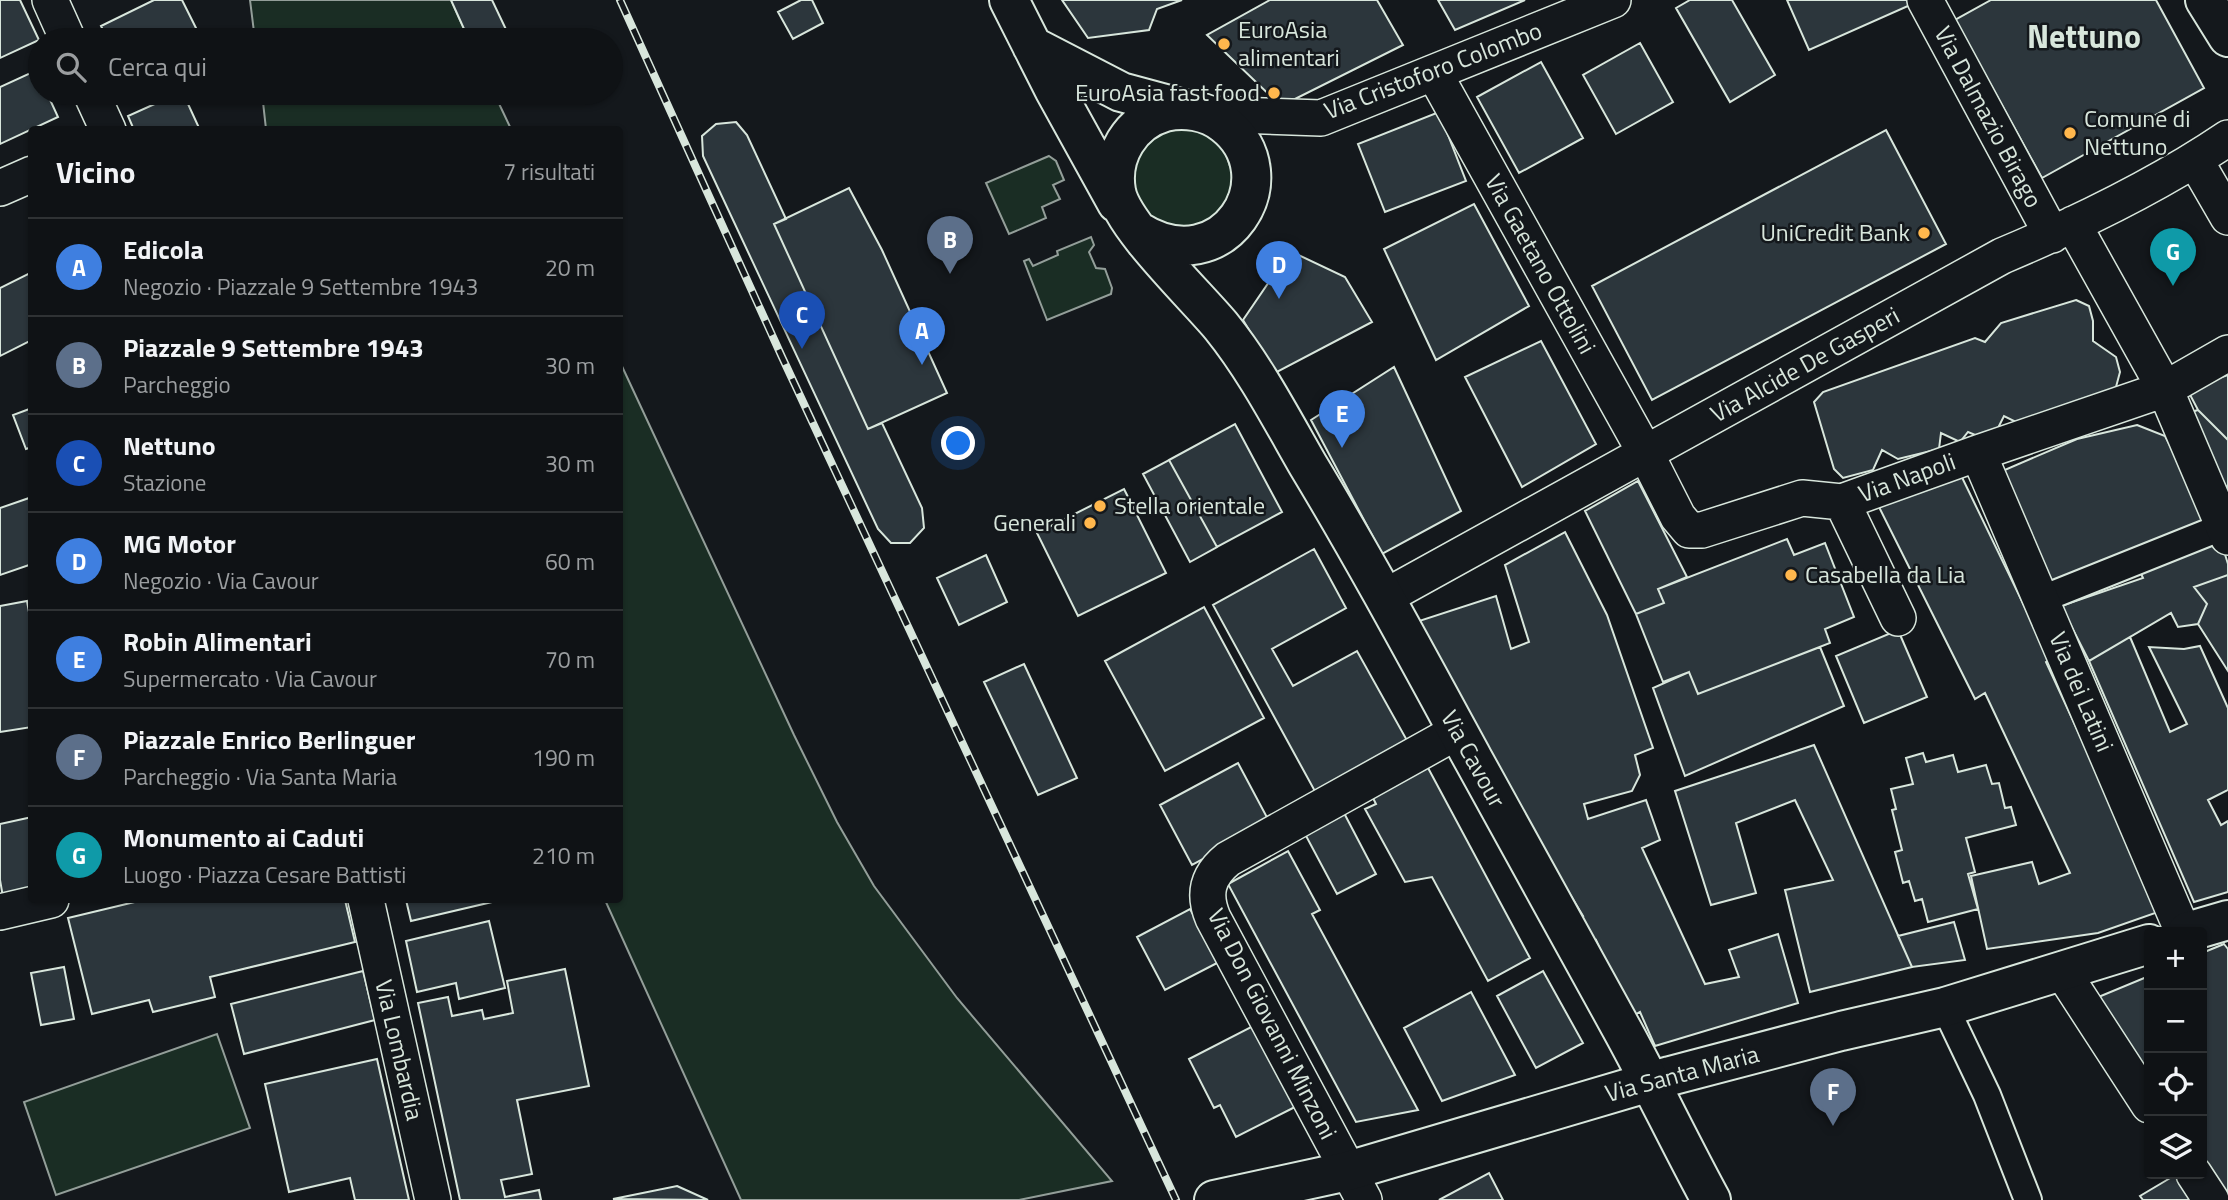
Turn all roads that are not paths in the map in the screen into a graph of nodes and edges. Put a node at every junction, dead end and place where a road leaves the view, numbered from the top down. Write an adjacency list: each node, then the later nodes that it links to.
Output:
1 (50, 0): 6 (street)
2 (1613, 0): 8 (street, Via Cristoforo Colombo)
3 (1925, 0): 18 (street, Via Dalmazio Birago)
4 (2205, 0): 7 (main road)
5 (1019, 20): 10 (main road); 17 (main road, Via Cavour)
6 (63, 28)
7 (2228, 37)
8 (1434, 73): 10 (street, Via Cristoforo Colombo); 22 (street, Via Gaetano Ottolini)
9 (97, 105): 11 (street)
10 (1197, 112): 17 (main road); 17 (main road)
11 (106, 126)
12 (2228, 138): 13 (street, Via Alcide De Gasperi)
13 (2195, 160): 16 (street); 18 (street, Via Alcide De Gasperi)
14 (28, 176): 15 (street)
15 (0, 188)
16 (2228, 217)
17 (1131, 222): 25 (main road, Via Cavour)
18 (2062, 229): 20 (street, Via Dalmazio Birago); 22 (street, Via Alcide De Gasperi)
19 (2228, 353): 20 (street, Via Napoli)
20 (2165, 389): 21 (street, Via Napoli); 24 (street, Via Dalmazio Birago)
21 (1978, 453): 23 (street, Via Napoli); 26 (street, Via dei Latini)
22 (1646, 454): 23 (street, Via Napoli); 25 (street, Via Alcide De Gasperi)
23 (1842, 502): 27 (street)
24 (2225, 532): 26 (street)
25 (1385, 597): 28 (main road, Via Cavour)
26 (2042, 599): 32 (street, Via dei Latini)
27 (1898, 618)
28 (1458, 731): 36 (main road, Via Cavour); 39 (street, Via Don Giovanni Minzoni)
29 (38, 903): 31 (street)
30 (367, 903): 41 (street, Via Lombardia)
31 (0, 912)
32 (2209, 929)
33 (2144, 946): 34 (main road, Via Santa Maria)
34 (2062, 971): 35 (main road, Via Santa Maria); 37 (street)
35 (1945, 1007): 36 (main road, Via Santa Maria); 43 (street)
36 (1649, 1082): 39 (main road, Via Santa Maria); 42 (main road, Via Cavour)
37 (2144, 1097)
38 (2197, 1179): 44 (street)
39 (1356, 1186): 40 (main road, Via Santa Maria)
40 (1229, 1197)
41 (433, 1200)
42 (1711, 1200)
43 (2028, 1200)
44 (2211, 1200)

